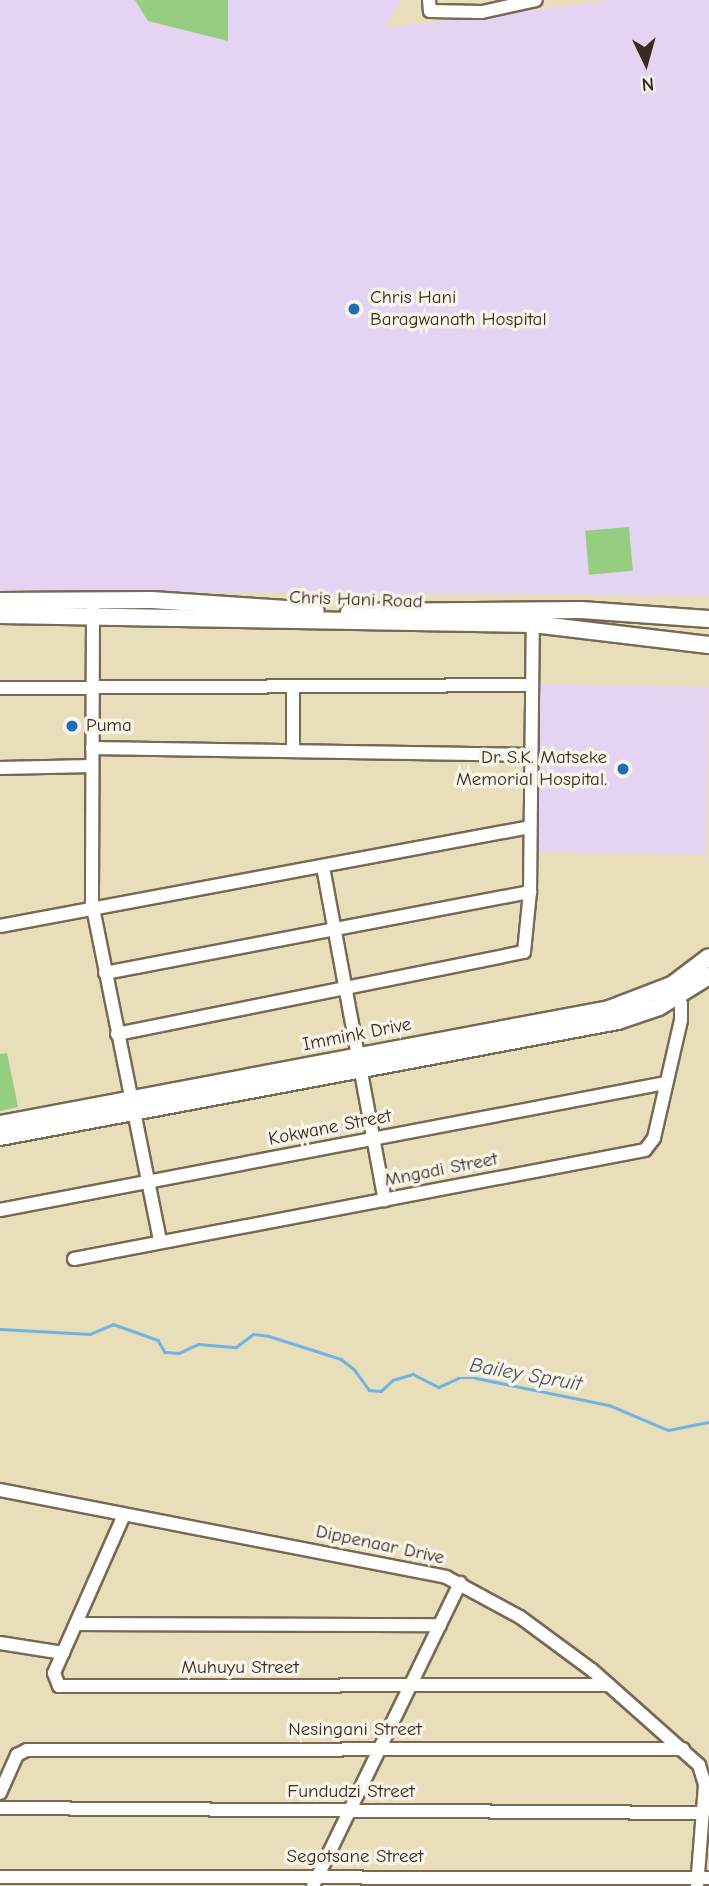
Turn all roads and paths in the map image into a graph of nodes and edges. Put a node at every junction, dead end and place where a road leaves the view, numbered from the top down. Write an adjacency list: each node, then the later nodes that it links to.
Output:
1 (429, 0): 3 (street)
2 (536, 0): 3 (street)
3 (518, 2)
4 (0, 601): 5 (main road)
5 (93, 609): 6 (main road, Chris Hani Road); 7 (main road, Chris Hani Road); 11 (street)
6 (0, 615)
7 (533, 617): 8 (main road, Chris Hani Road); 9 (main road, Chris Hani Road); 10 (street)
8 (709, 619)
9 (709, 645)
10 (532, 685): 12 (street); 16 (street)
11 (93, 687): 12 (street); 13 (street); 14 (street)
12 (293, 687): 15 (street)
13 (0, 688)
14 (92, 748): 15 (street); 17 (street)
15 (293, 751): 16 (street)
16 (531, 755): 19 (street)
17 (92, 766): 18 (street); 22 (street)
18 (0, 768)
19 (530, 827): 20 (street); 21 (street)
20 (323, 867): 22 (street); 24 (street)
21 (530, 892): 24 (street); 28 (street)
22 (93, 909): 23 (street); 26 (street)
23 (0, 926)
24 (334, 928): 26 (street); 28 (street)
25 (709, 957): 29 (main road, Immink Drive)
26 (105, 973): 30 (street)
27 (709, 976): 29 (main road, Immink Drive)
28 (345, 989): 30 (street); 31 (street)
29 (676, 991): 31 (main road, Immink Drive); 32 (street, Mngadi Street)
30 (117, 1034): 33 (street)
31 (360, 1063): 33 (main road, Immink Drive); 36 (street)
32 (666, 1083): 36 (street, Kokwane Street); 38 (street, Mngadi Street)
33 (131, 1106): 34 (main road, Immink Drive); 35 (main road, Immink Drive); 37 (street)
34 (0, 1124)
35 (0, 1137)
36 (374, 1139): 37 (street, Kokwane Street); 38 (street)
37 (146, 1182): 39 (street, Kokwane Street); 40 (street)
38 (385, 1200): 40 (street, Mngadi Street)
39 (0, 1210)
40 (160, 1241): 41 (street, Mngadi Street)
41 (74, 1259)
42 (0, 1490): 43 (street, Dippenaar Drive)
43 (124, 1515): 44 (street, Dippenaar Drive); 45 (street, Muhuyu Street)
44 (460, 1583): 46 (street); 49 (street, Dippenaar Drive)
45 (76, 1624): 46 (street); 48 (street, Muhuyu Street)
46 (440, 1625): 50 (street)
47 (0, 1643): 48 (street)
48 (63, 1653): 50 (street, Muhuyu Street)
49 (609, 1685): 50 (street, Muhuyu Street); 51 (street, Dippenaar Drive)
50 (410, 1687): 52 (street)
51 (683, 1749): 52 (street, Nesingani Street); 56 (street, Dippenaar Drive)
52 (379, 1750): 53 (street, Nesingani Street); 55 (street)
53 (0, 1793)
54 (0, 1808): 55 (street, Fundudzi Street)
55 (349, 1812): 56 (street, Fundudzi Street); 60 (street)
56 (703, 1813): 58 (street, Dippenaar Drive)
57 (0, 1877): 59 (street, Segotsane Street)
58 (701, 1880): 61 (street, Segotsane Street)
59 (13, 1881): 60 (street, Segotsane Street)
60 (316, 1881): 61 (street, Segotsane Street)
61 (350, 1881)

